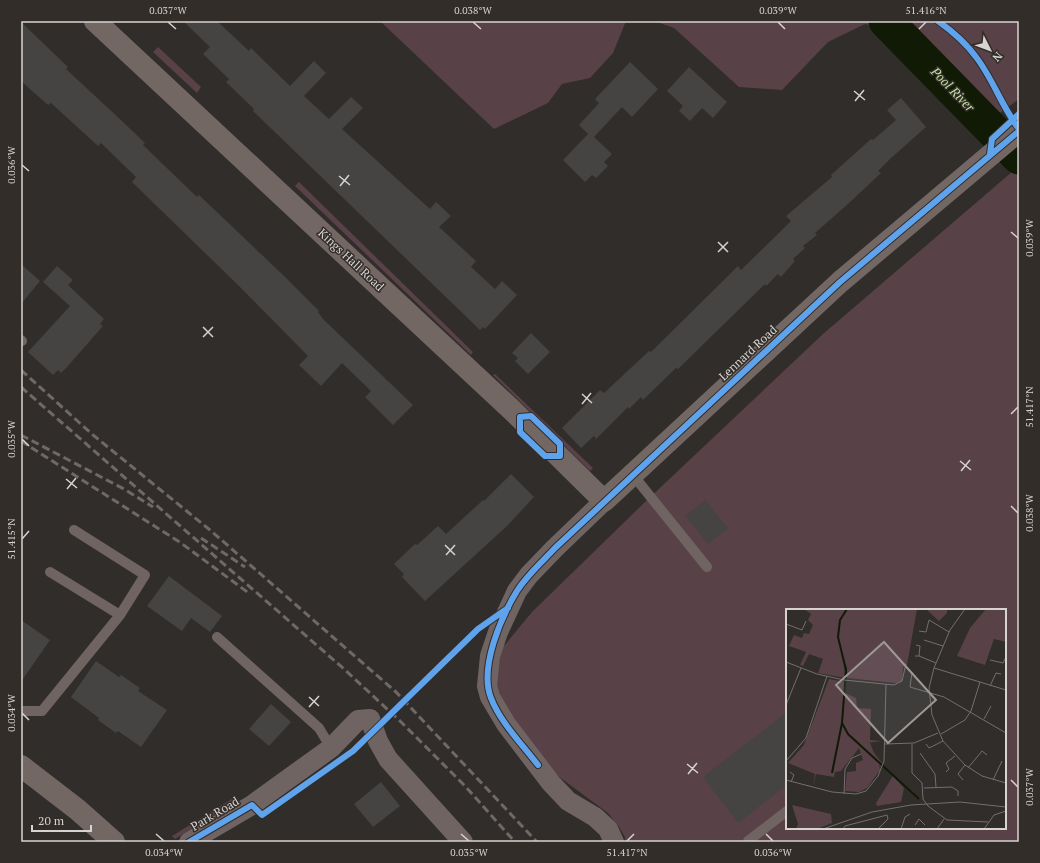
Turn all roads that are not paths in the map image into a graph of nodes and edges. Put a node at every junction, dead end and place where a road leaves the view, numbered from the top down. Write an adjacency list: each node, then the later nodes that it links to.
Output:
1 (95, 21): 4 (street, Kings Hall Road)
2 (1019, 131): 3 (street, Lennard Road)
3 (633, 475): 4 (street, Lennard Road); 6 (lane)
4 (604, 502): 18 (street, Lennard Road)
5 (74, 530): 8 (lane)
6 (708, 567)
7 (50, 572): 8 (lane)
8 (120, 615): 10 (lane)
9 (217, 636): 11 (lane)
10 (21, 711)
11 (331, 748): 16 (street, Park Road); 17 (street, Park Road)
12 (21, 766): 15 (street)
13 (786, 812): 14 (lane)
14 (748, 841)
15 (114, 842)
16 (189, 842)
17 (462, 842)
18 (614, 842)

